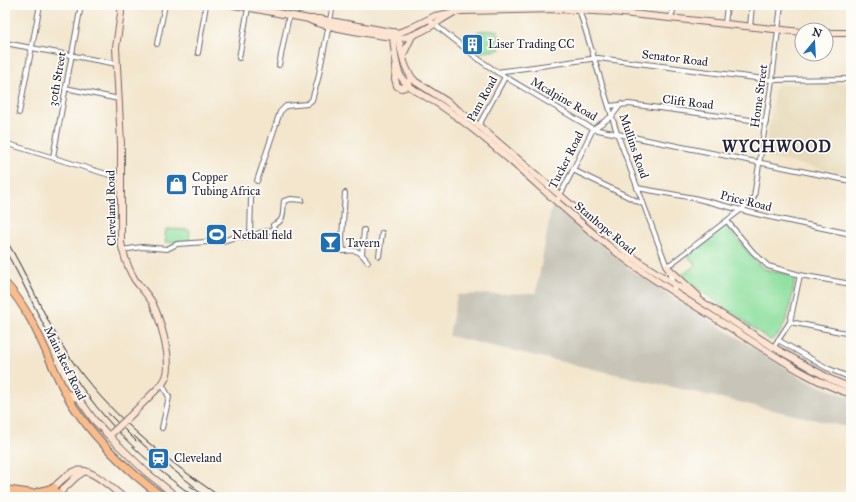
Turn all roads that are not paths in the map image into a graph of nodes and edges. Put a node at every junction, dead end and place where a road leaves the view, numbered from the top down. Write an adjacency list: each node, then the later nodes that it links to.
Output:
1 (40, 5): 33 (street)
2 (81, 5): 36 (street, 30th Street)
3 (116, 5): 17 (main road)
4 (121, 5): 17 (main road)
5 (124, 5): 17 (main road)
6 (165, 5): 32 (street)
7 (206, 5): 34 (street)
8 (234, 5): 15 (main road)
9 (333, 5): 21 (street)
10 (675, 5): 20 (street)
11 (727, 5): 23 (street)
12 (752, 5): 24 (street)
13 (781, 5): 25 (street, Home Street)
14 (579, 7): 16 (main road); 20 (main road); 38 (street, Mullins Road)
15 (248, 8): 18 (main road); 37 (street)
16 (454, 12): 19 (main road); 22 (main road)
17 (121, 14): 39 (main road, Cleveland Road)
18 (289, 15): 21 (main road); 40 (street)
19 (428, 19): 22 (street, Mcalpine Road); 29 (main road)
20 (670, 19): 23 (main road)
21 (329, 23): 29 (main road); 64 (street)
22 (433, 24): 30 (main road); 41 (street, Mcalpine Road)
23 (725, 24): 24 (main road)
24 (750, 27): 25 (main road)
25 (778, 30): 26 (main road); 45 (street, Home Street)
26 (794, 31)
27 (834, 33): 28 (main road)
28 (851, 33)
29 (395, 35): 30 (main road); 35 (main road); 46 (main road, Stanhope Road)
30 (412, 36): 35 (main road)
31 (5, 43): 33 (street)
32 (157, 44)
33 (31, 48): 36 (street); 52 (street)
34 (198, 53)
35 (403, 55): 42 (main road)
36 (71, 56): 39 (street); 47 (street, 30th Street)
37 (238, 58)
38 (593, 58): 41 (street, Senator Road); 45 (street, Senator Road); 50 (street, Mullins Road)
39 (117, 64): 48 (main road, Cleveland Road)
40 (279, 65)
41 (497, 72): 43 (street, Mcalpine Road)
42 (411, 77): 46 (main road); 51 (main road, Stanhope Road)
43 (505, 77): 56 (street, Pam Road); 57 (street, Mcalpine Road)
44 (851, 79): 45 (street, Senator Road)
45 (772, 80): 55 (street, Home Street)
46 (408, 84): 53 (main road, Stanhope Road)
47 (65, 88): 48 (street); 60 (street, 30th Street)
48 (119, 99): 63 (main road, Cleveland Road)
49 (622, 104): 50 (street, Clift Road); 54 (street); 55 (street, Clift Road)
50 (609, 106): 54 (street, Mullins Road)
51 (458, 109): 53 (main road); 56 (main road, Stanhope Road)
52 (19, 113)
53 (453, 114): 56 (main road, Stanhope Road)
54 (612, 116): 57 (street); 58 (street, Mullins Road)
55 (766, 122): 61 (street, Home Street)
56 (477, 128): 69 (main road, Stanhope Road)
57 (593, 129): 58 (street, Mcalpine Road); 62 (street, Tucker Road)
58 (617, 133): 61 (street, Mcalpine Road); 66 (street, Mullins Road)
59 (5, 143): 60 (street)
60 (52, 156): 63 (street)
61 (760, 163): 65 (street, Mcalpine Road); 72 (street, Home Street)
62 (574, 170): 69 (street, Tucker Road); 71 (street)
63 (121, 177): 78 (main road, Cleveland Road)
64 (257, 181)
65 (851, 181)
66 (637, 188): 71 (street, Mullins Road); 72 (street, Price Road)
67 (345, 194): 79 (street)
68 (251, 198): 77 (street)
69 (558, 198): 83 (main road, Stanhope Road); 88 (main road, Stanhope Road)
70 (302, 200): 77 (street)
71 (643, 204): 82 (street, Mullins Road)
72 (741, 210): 73 (street, Home Street); 76 (street, Price Road)
73 (727, 221): 82 (street, Home Street); 84 (street)
74 (364, 230): 79 (street)
75 (382, 233): 80 (street)
76 (851, 234)
77 (250, 237): 78 (street)
78 (122, 250): 96 (main road, Cleveland Road)
79 (362, 254): 81 (street)
80 (379, 256)
81 (368, 262)
82 (666, 267): 83 (main road); 86 (street, Mullins Road); 89 (main road)
83 (653, 270): 86 (main road, Stanhope Road)
84 (800, 274): 87 (street); 90 (street)
85 (5, 283): 98 (main road, Main Reef Road)
86 (673, 283): 88 (street, Mullins Road); 89 (main road, Stanhope Road)
87 (851, 284)
88 (675, 292): 93 (main road, Stanhope Road)
89 (716, 311): 93 (main road, Stanhope Road)
90 (790, 322): 91 (street); 92 (street)
91 (851, 334)
92 (778, 340): 93 (street); 94 (street)
93 (772, 350): 95 (main road, Stanhope Road)
94 (851, 378)
95 (828, 382): 97 (main road, Stanhope Road); 99 (main road, Stanhope Road)
96 (162, 384): 100 (street); 101 (main road, Cleveland Road, bridge)
97 (851, 388)
98 (66, 394): 101 (main road); 107 (main road, Main Reef Road)
99 (851, 394)
100 (162, 428)
101 (111, 434): 108 (main road)
102 (5, 491): 103 (highway); 104 (highway)
103 (56, 494): 105 (main road); 106 (main road)
104 (27, 497)
105 (45, 497)
106 (123, 497)
107 (163, 497)
108 (177, 497)

